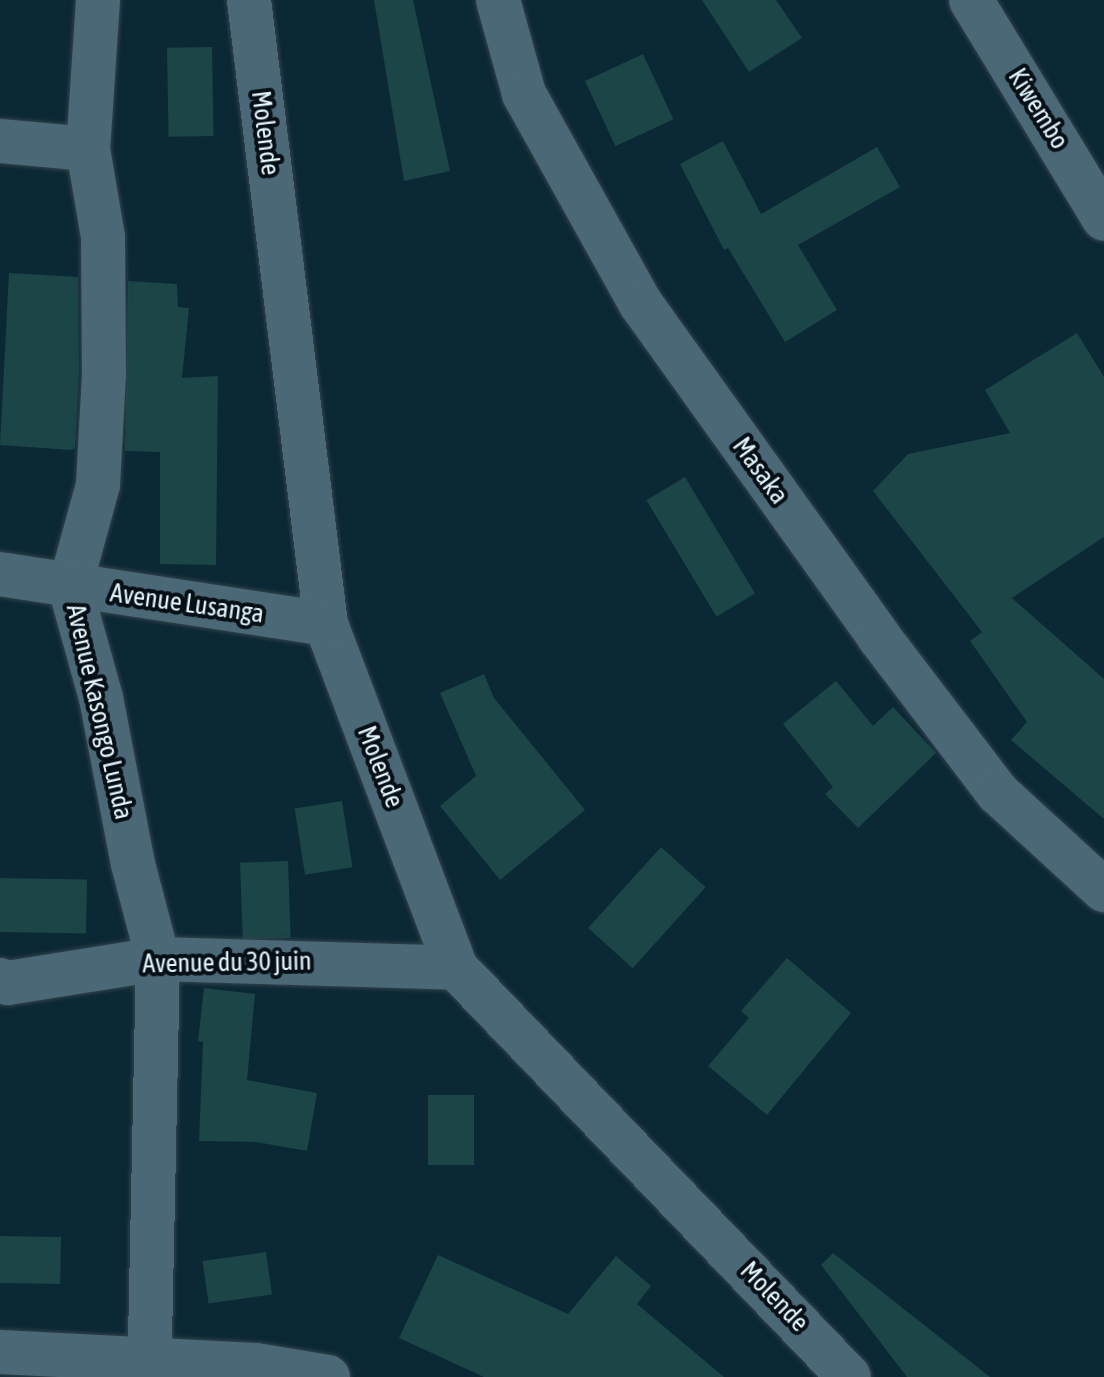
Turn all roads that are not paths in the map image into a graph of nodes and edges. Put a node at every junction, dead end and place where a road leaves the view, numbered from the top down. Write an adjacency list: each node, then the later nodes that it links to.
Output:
1 (98, 0): 6 (street, Avenue Kasongo Lunda)
2 (249, 0): 10 (street, Molende)
3 (498, 0): 11 (street, Masaka)
4 (971, 0): 7 (street, Kiwembo)
5 (0, 141): 6 (street)
6 (88, 149): 9 (street, Avenue Kasongo Lunda)
7 (1104, 219)
8 (0, 574): 9 (street, Avenue Lusanga)
9 (70, 587): 10 (street, Avenue Lusanga); 12 (street, Avenue Kasongo Lunda)
10 (326, 624): 13 (street, Molende)
11 (1104, 890)
12 (158, 959): 13 (street, Avenue du 30 juin); 14 (street, Avenue du 30 juin); 16 (street, Avenue Kasongo Lunda)
13 (456, 968): 18 (street, Molende)
14 (0, 980)
15 (0, 1352): 16 (street)
16 (148, 1369): 17 (street)
17 (328, 1377)
18 (849, 1377)

